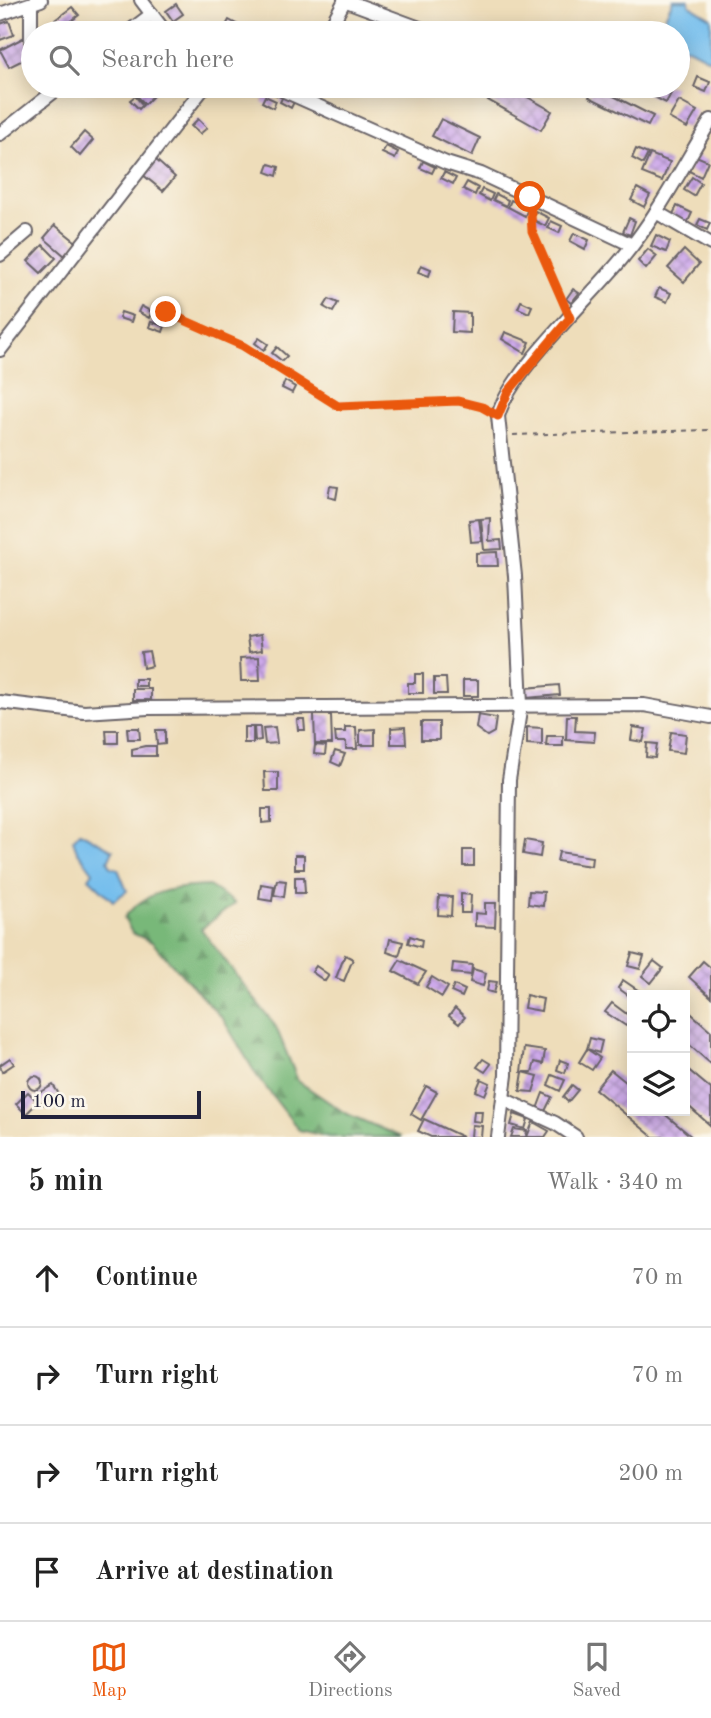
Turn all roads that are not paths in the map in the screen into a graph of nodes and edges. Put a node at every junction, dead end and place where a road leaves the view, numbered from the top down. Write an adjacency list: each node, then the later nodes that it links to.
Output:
1 (141, 0): 5 (street)
2 (344, 0): 9 (street); 10 (street)
3 (36, 2): 4 (street); 6 (street)
4 (0, 13)
5 (152, 14): 7 (street); 8 (street)
6 (34, 21)
7 (143, 21)
8 (157, 21)
9 (333, 21)
10 (401, 21)
11 (46, 98): 15 (street)
12 (196, 98): 21 (street)
13 (313, 98): 19 (street)
14 (711, 120): 16 (street)
15 (0, 134)
16 (656, 212): 18 (street); 19 (street)
17 (27, 232): 20 (street)
18 (711, 244)
19 (632, 245): 23 (street)
20 (0, 255)
21 (0, 350)
22 (0, 702): 23 (street)
23 (521, 705): 24 (street); 25 (street)
24 (711, 717)
25 (503, 1099): 26 (street); 27 (street)
26 (498, 1137)
27 (576, 1137)

